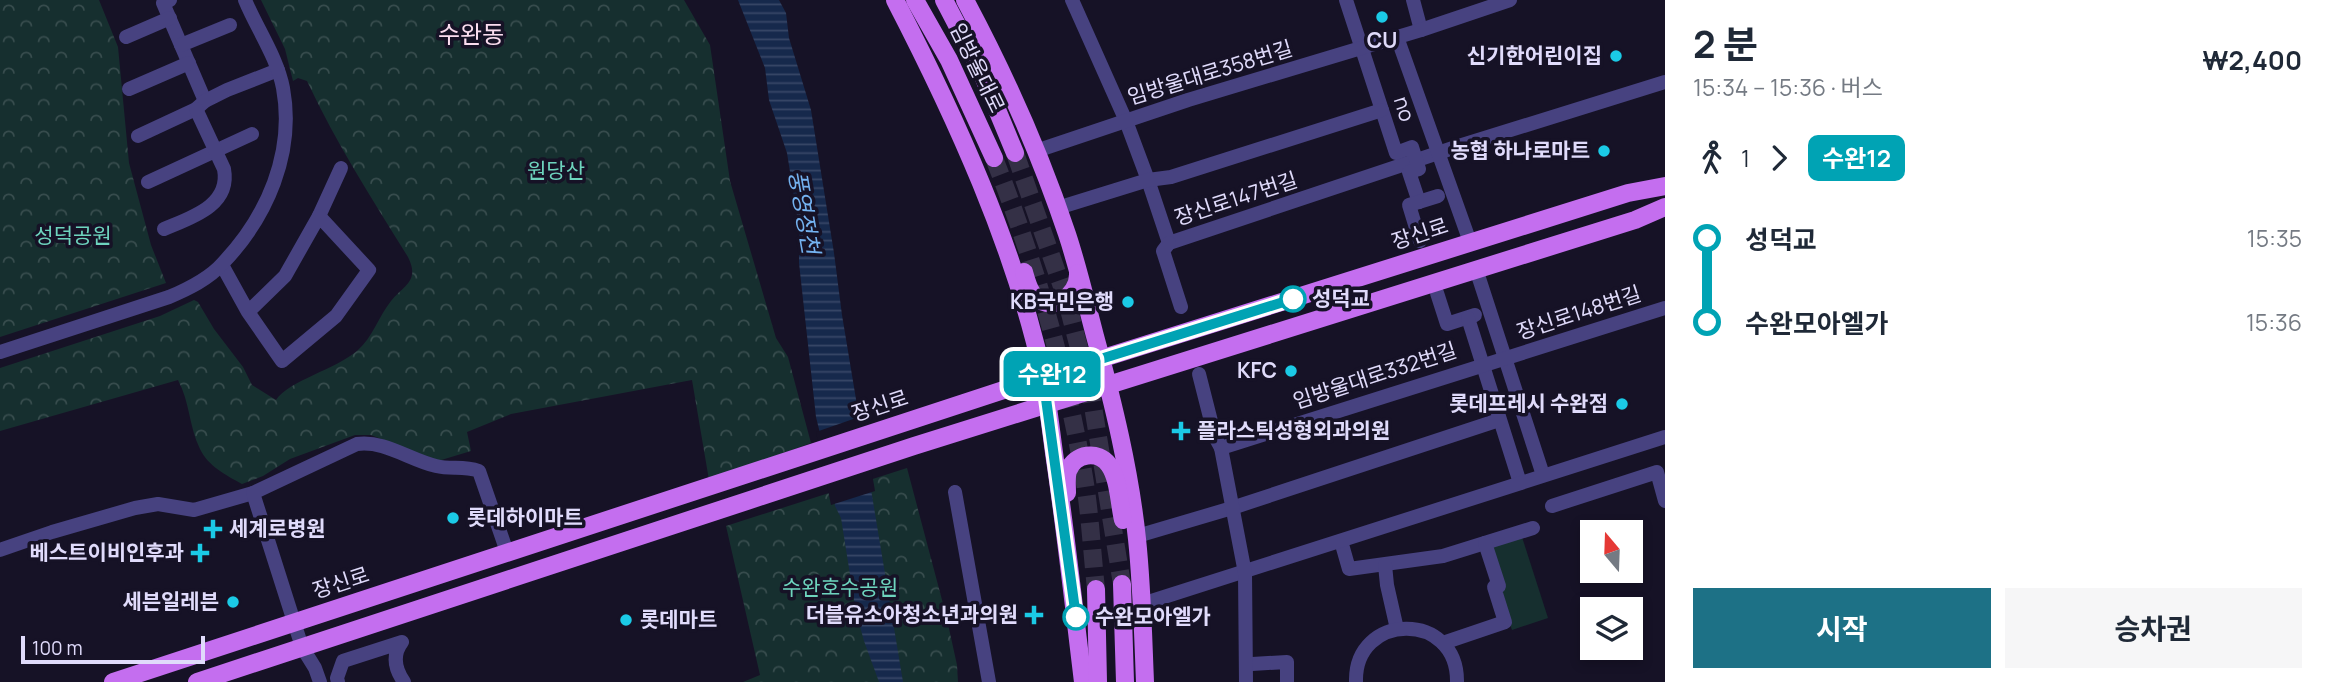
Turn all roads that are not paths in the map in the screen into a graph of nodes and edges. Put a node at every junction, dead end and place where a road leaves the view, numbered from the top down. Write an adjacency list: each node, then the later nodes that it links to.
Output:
1 (170, 0): 11 (street)
2 (245, 0): 19 (street)
3 (895, 0): 38 (main road)
4 (915, 0): 32 (main road, 임방울대로)
5 (944, 0): 30 (main road, 임방울대로)
6 (965, 0): 29 (main road)
7 (1072, 0): 24 (street, 장신로147번길)
8 (1346, 0): 17 (street, no)
9 (1413, 0): 13 (street)
10 (1510, 0): 13 (street, 임방울대로358번길)
11 (170, 19): 14 (street); 16 (street)
12 (230, 25): 16 (street)
13 (1421, 30): 15 (street, 임방울대로358번길)
14 (125, 37)
15 (1397, 37): 17 (street, 임방울대로358번길); 31 (street)
16 (181, 45): 18 (street)
17 (1364, 54): 23 (street, no); 24 (street, 임방울대로358번길); 28 (street)
18 (189, 63): 21 (street); 22 (street)
19 (278, 70): 22 (street); 48 (street)
20 (1665, 82): 31 (street, 장신로147번길)
21 (129, 89)
22 (201, 105): 26 (street); 27 (street)
23 (1382, 110): 28 (street, no); 35 (street)
24 (1126, 121): 29 (street, 임방울대로358번길); 35 (street, 장신로147번길)
25 (252, 134): 27 (street)
26 (138, 136)
27 (216, 150): 36 (street); 44 (street)
28 (1405, 150): 33 (street, no)
29 (1036, 151): 49 (main road)
30 (1015, 153)
31 (1438, 153): 33 (street, 장신로147번길); 46 (street)
32 (994, 158)
33 (1416, 160): 40 (street); 47 (street, 장신로147번길)
34 (341, 168): 43 (street)
35 (1149, 180): 41 (street); 47 (street, 장신로147번길)
36 (148, 182)
37 (1665, 186): 46 (main road, 장신로)
38 (982, 187): 49 (main road); 60 (main road)
39 (1438, 196): 40 (street)
40 (1419, 202): 45 (street)
41 (1064, 206)
42 (1665, 207): 50 (main road)
43 (319, 216): 54 (street); 54 (street)
44 (164, 229)
45 (1420, 232)
46 (1470, 242): 56 (main road, 장신로)
47 (1169, 243): 52 (street)
48 (222, 265): 54 (street); 55 (street)
49 (1076, 267): 56 (main road)
50 (1476, 270): 57 (street, 장신로148번길); 61 (main road)
51 (1439, 294): 58 (street)
52 (1181, 307)
53 (1665, 308): 57 (street, 장신로148번길)
54 (248, 313)
55 (0, 352)
56 (1101, 358): 60 (main road, 장신로); 61 (main road)
57 (1505, 359): 58 (street, 임방울대로332번길); 67 (street, 장신로148번길)
58 (1482, 364): 63 (street); 65 (street, 임방울대로332번길)
59 (1199, 374): 65 (street)
60 (1043, 377): 62 (main road); 79 (main road, 장신로)
61 (1108, 384): 62 (main road); 82 (main road)
62 (1047, 404): 80 (main road); 90 (main road)
63 (1499, 420): 68 (street); 73 (street)
64 (1665, 437): 67 (street)
65 (1221, 448): 73 (street)
66 (1661, 471): 71 (street); 72 (street)
67 (1543, 475): 68 (street)
68 (1520, 482): 76 (street)
69 (253, 492): 78 (street); 79 (street); 87 (street)
70 (955, 492): 97 (street)
71 (1665, 501)
72 (1552, 506)
73 (1232, 508): 75 (street); 83 (street)
74 (1533, 528): 77 (street)
75 (1144, 534)
76 (1341, 541): 81 (street); 83 (street)
77 (1485, 543): 81 (street); 89 (street)
78 (0, 550)
79 (507, 552): 87 (main road, 장신로)
80 (1068, 552): 82 (main road); 98 (main road)
81 (1385, 565): 88 (street)
82 (1139, 566): 86 (main road)
83 (1245, 573): 86 (street); 102 (street)
84 (1122, 584): 100 (main road)
85 (1096, 589): 99 (main road)
86 (1142, 604): 101 (main road)
87 (294, 622): 90 (street); 92 (main road, 장신로)
88 (1397, 629): 89 (street); 104 (street)
89 (1443, 643): 105 (street)
90 (302, 647): 93 (main road); 94 (street)
91 (1252, 664): 103 (street)
92 (113, 682)
93 (198, 682)
94 (320, 682)
95 (338, 682): 96 (street)
96 (404, 682)
97 (989, 682)
98 (1083, 682)
99 (1098, 682)
100 (1125, 682)
101 (1145, 682)
102 (1246, 682)
103 (1287, 682)
104 (1356, 682)
105 (1457, 682)

